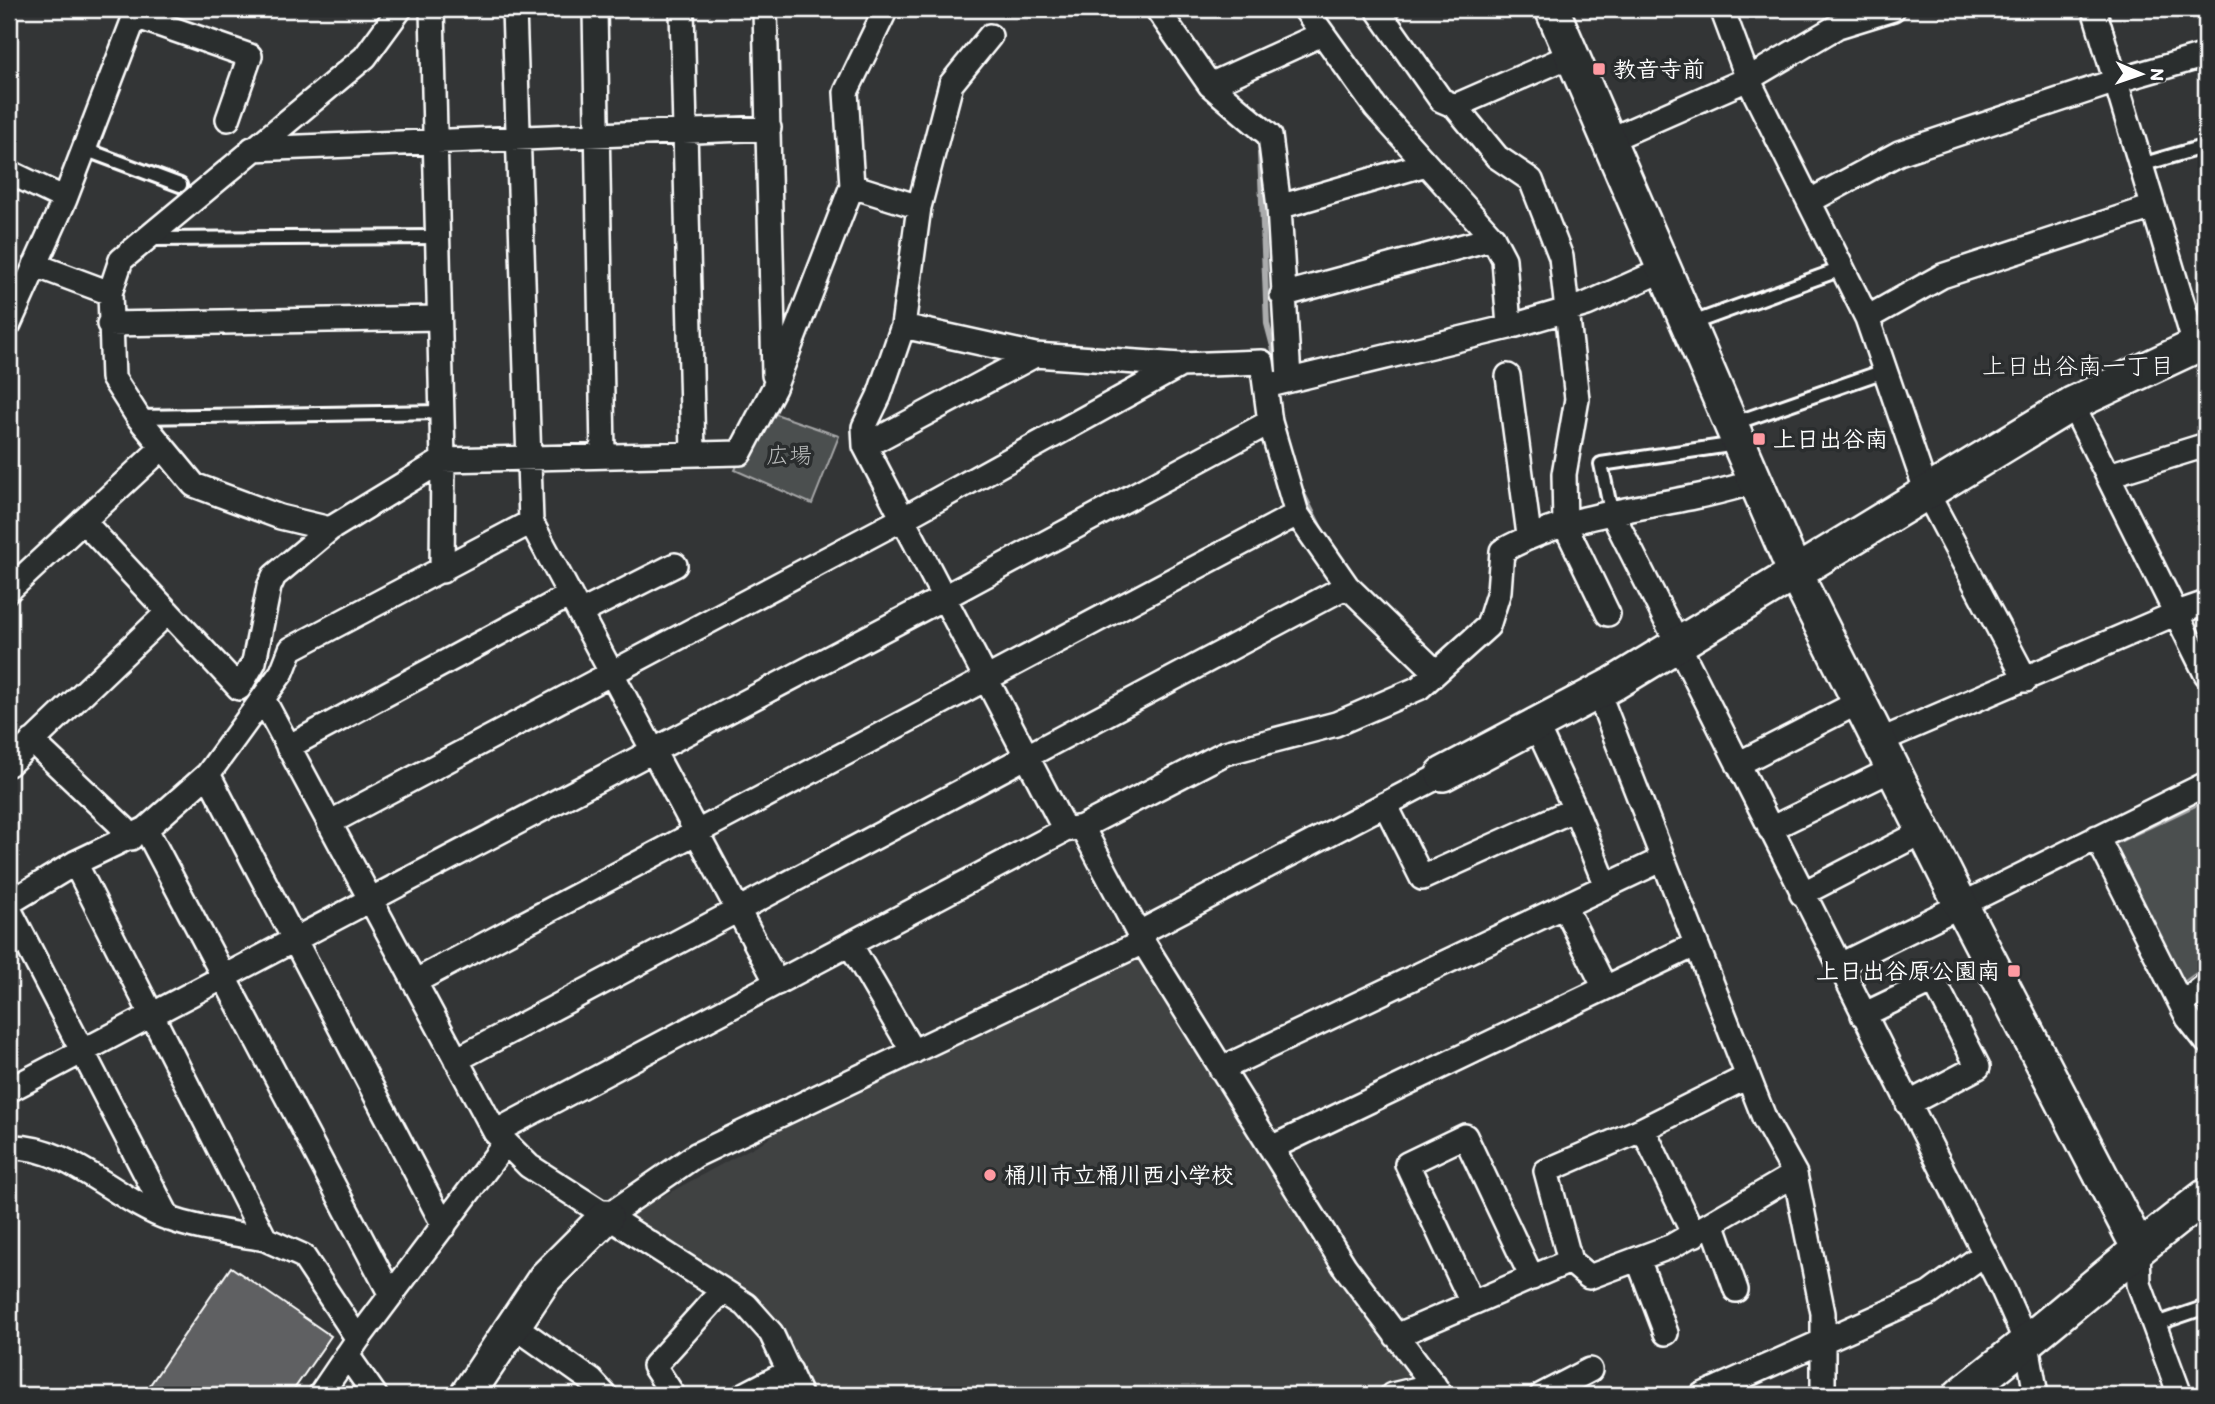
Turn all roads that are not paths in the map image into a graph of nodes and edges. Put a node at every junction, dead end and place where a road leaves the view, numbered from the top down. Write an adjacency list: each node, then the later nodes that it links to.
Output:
1 (400, 9): 33 (street)
2 (432, 9): 30 (street)
3 (514, 9): 28 (street)
4 (595, 9): 27 (street)
5 (682, 9): 26 (street)
6 (765, 9): 25 (street)
7 (886, 9): 38 (street)
8 (1305, 9): 16 (street)
9 (1377, 9): 23 (street)
10 (1552, 9): 18 (street)
11 (1722, 9): 20 (street)
12 (1893, 9): 20 (street)
13 (2094, 9): 21 (street)
14 (1160, 10): 22 (street)
15 (135, 12): 24 (street); 32 (street)
16 (1322, 34): 22 (street); 34 (street)
17 (990, 36): 41 (street)
18 (1572, 55): 23 (street); 29 (street)
19 (2206, 55): 21 (street)
20 (1748, 79): 29 (street); 40 (street)
21 (2116, 81): 35 (street); 40 (street)
22 (1210, 85): 42 (street)
23 (1455, 106): 52 (street)
24 (228, 119)
25 (769, 128): 26 (street); 66 (street)
26 (685, 131): 27 (street); 75 (street)
27 (596, 135): 28 (street); 76 (street)
28 (517, 138): 30 (street); 77 (street)
29 (1609, 140): 49 (street)
30 (435, 142): 33 (street); 44 (street)
31 (2206, 146): 35 (lane)
32 (84, 149): 37 (lane); 39 (street)
33 (253, 149): 46 (street)
34 (1426, 164): 42 (street); 45 (street)
35 (2141, 165): 43 (street)
36 (9, 172): 39 (street)
37 (180, 185)
38 (852, 186): 41 (street); 66 (street)
39 (65, 199): 47 (street)
40 (1810, 201): 48 (street)
41 (919, 207): 58 (street)
42 (1279, 207): 51 (street)
43 (2153, 207): 54 (street); 60 (street)
44 (437, 237): 46 (lane); 53 (street)
45 (1493, 238): 51 (street); 59 (street)
46 (145, 239): 50 (street)
47 (35, 265): 50 (street); 55 (street)
48 (1844, 268): 54 (street); 57 (lane)
49 (1663, 270): 52 (street); 57 (street)
50 (110, 293): 56 (street)
51 (1282, 295): 65 (street)
52 (1569, 309): 59 (street); 87 (street)
53 (439, 318): 56 (street); 68 (street)
54 (1867, 318): 63 (street)
55 (9, 324)
56 (109, 324): 69 (street)
57 (1688, 325): 71 (street)
58 (902, 326): 61 (street); 73 (street)
59 (1508, 327): 65 (street)
60 (2200, 343): 67 (street)
61 (1035, 355): 62 (street); 73 (street)
62 (1181, 365): 65 (street); 84 (street)
63 (1884, 371): 71 (lane); 81 (street)
64 (1508, 376): 89 (street)
65 (1278, 383): 70 (street)
66 (774, 388): 75 (street)
67 (2072, 404): 79 (street); 81 (street)
68 (442, 412): 69 (lane); 78 (street)
69 (138, 417): 74 (street)
70 (1270, 422): 83 (street); 95 (street)
71 (1734, 431): 80 (street); 82 (lane)
72 (2206, 444): 79 (street)
73 (865, 446): 84 (street)
74 (163, 447): 85 (street); 88 (street)
75 (693, 452): 76 (street)
76 (603, 454): 77 (street)
77 (529, 456): 78 (street); 86 (street)
78 (443, 460): 88 (street); 91 (street)
79 (2109, 475): 99 (street)
80 (1756, 481): 82 (street); 92 (street)
81 (1927, 493): 92 (street); 106 (street)
82 (1611, 511): 87 (street); 101 (street)
83 (1297, 514): 93 (street); 105 (street)
84 (904, 518): 95 (street); 103 (street)
85 (83, 521): 94 (street); 98 (street)
86 (531, 522): 91 (street); 97 (street)
87 (1565, 525): 89 (street); 100 (street)
88 (330, 529): 98 (street)
89 (1529, 536): 102 (street)
90 (675, 565): 97 (street)
91 (442, 571): 108 (street)
92 (1795, 573): 101 (street); 109 (street)
93 (1347, 586): 102 (street); 115 (street)
94 (9, 590)
95 (945, 597): 105 (street); 113 (street)
96 (2206, 603): 99 (street)
97 (575, 604): 103 (street); 112 (street)
98 (168, 612): 111 (street)
99 (2177, 613): 104 (street); 106 (street)
100 (1608, 614)
101 (1679, 645): 107 (street); 117 (street)
102 (1436, 672): 124 (street)
103 (612, 673): 113 (street); 123 (street)
104 (2206, 674)
105 (987, 678): 115 (street); 127 (street)
106 (2026, 680): 114 (street)
107 (1598, 692): 110 (street); 130 (street)
108 (263, 699): 112 (street); 118 (street)
109 (1859, 702): 114 (street); 117 (street)
110 (1536, 725): 119 (street); 122 (street)
111 (32, 741): 116 (street); 128 (street)
112 (288, 747): 123 (street)
113 (653, 751): 127 (street); 134 (street)
114 (1886, 755): 125 (street); 126 (street)
115 (1027, 756): 124 (street); 139 (street)
116 (9, 764)
117 (1738, 764): 125 (street)
118 (208, 774): 128 (street); 141 (street)
119 (1443, 774): 121 (street)
120 (2206, 784): 129 (street)
121 (1385, 804): 122 (street); 140 (street)
122 (1575, 809): 132 (street)
123 (329, 823): 134 (street)
124 (1073, 829): 140 (street); 142 (street)
125 (1770, 829): 133 (street)
126 (1924, 831): 133 (street); 136 (street)
127 (697, 832): 139 (street); 146 (street)
128 (139, 834): 131 (street); 145 (street)
129 (2097, 838): 136 (street); 150 (street)
130 (1661, 860): 132 (street); 143 (street)
131 (75, 863): 135 (street); 151 (street)
132 (1606, 886): 137 (street)
133 (1802, 894): 144 (street)
134 (370, 900): 141 (street); 146 (street)
135 (9, 903)
136 (1961, 905): 144 (street); 172 (street)
137 (1564, 906): 149 (street); 157 (street)
138 (9, 909): 154 (street)
139 (739, 910): 147 (street); 156 (street)
140 (1141, 938): 155 (street); 157 (street)
141 (295, 940): 145 (street); 169 (street)
142 (850, 944): 147 (street); 155 (street)
143 (1695, 945): 149 (street); 158 (street)
144 (1838, 967): 152 (street)
145 (224, 977): 151 (street); 179 (street)
146 (414, 982): 156 (street)
147 (777, 983): 162 (street)
148 (2206, 985): 150 (street)
149 (1605, 988): 164 (street)
150 (2182, 1004): 153 (street)
151 (153, 1014): 154 (street); 171 (street)
152 (1863, 1014): 160 (street); 160 (street)
153 (2206, 1041)
154 (82, 1051): 159 (street); 168 (street)
155 (913, 1052): 167 (street)
156 (456, 1060): 162 (street)
157 (1221, 1069): 164 (street)
158 (1747, 1077): 161 (street); 165 (street)
159 (9, 1090)
160 (1908, 1104): 173 (street)
161 (1643, 1129): 170 (street); 175 (street)
162 (500, 1139): 167 (street); 169 (street)
163 (9, 1147): 168 (street)
164 (1271, 1149): 185 (street)
165 (1795, 1174): 170 (street); 186 (street)
166 (2206, 1196): 172 (street)
167 (606, 1217): 178 (street); 183 (street)
168 (169, 1219): 171 (street)
169 (444, 1226): 179 (street)
170 (1703, 1230): 174 (street); 177 (street)
171 (265, 1239): 188 (street)
172 (2138, 1247): 182 (street); 187 (street)
173 (1984, 1254): 186 (street); 187 (street)
174 (1638, 1259): 175 (street); 184 (street)
175 (1570, 1261): 176 (street)
176 (1532, 1278): 180 (street); 180 (street)
177 (1737, 1290)
178 (722, 1291): 190 (street); 196 (street)
179 (391, 1295): 188 (street)
180 (1472, 1303): 185 (street)
181 (2206, 1307): 182 (lane)
182 (2156, 1324): 205 (street)
183 (513, 1325): 194 (street); 195 (street)
184 (1666, 1333)
185 (1396, 1336): 191 (street)
186 (1823, 1339): 201 (street); 202 (street)
187 (2027, 1343): 203 (street); 204 (street)
188 (353, 1347): 192 (street); 193 (street)
189 (1590, 1370): 200 (street)
190 (790, 1371): 197 (street); 198 (street)
191 (1437, 1390): 199 (street)
192 (320, 1395)
193 (375, 1395)
194 (467, 1395)
195 (605, 1395)
196 (673, 1395)
197 (744, 1395)
198 (800, 1395)
199 (1392, 1395)
200 (1542, 1395)
201 (1702, 1395)
202 (1823, 1395)
203 (1960, 1395)
204 (2036, 1395)
205 (2180, 1395)

